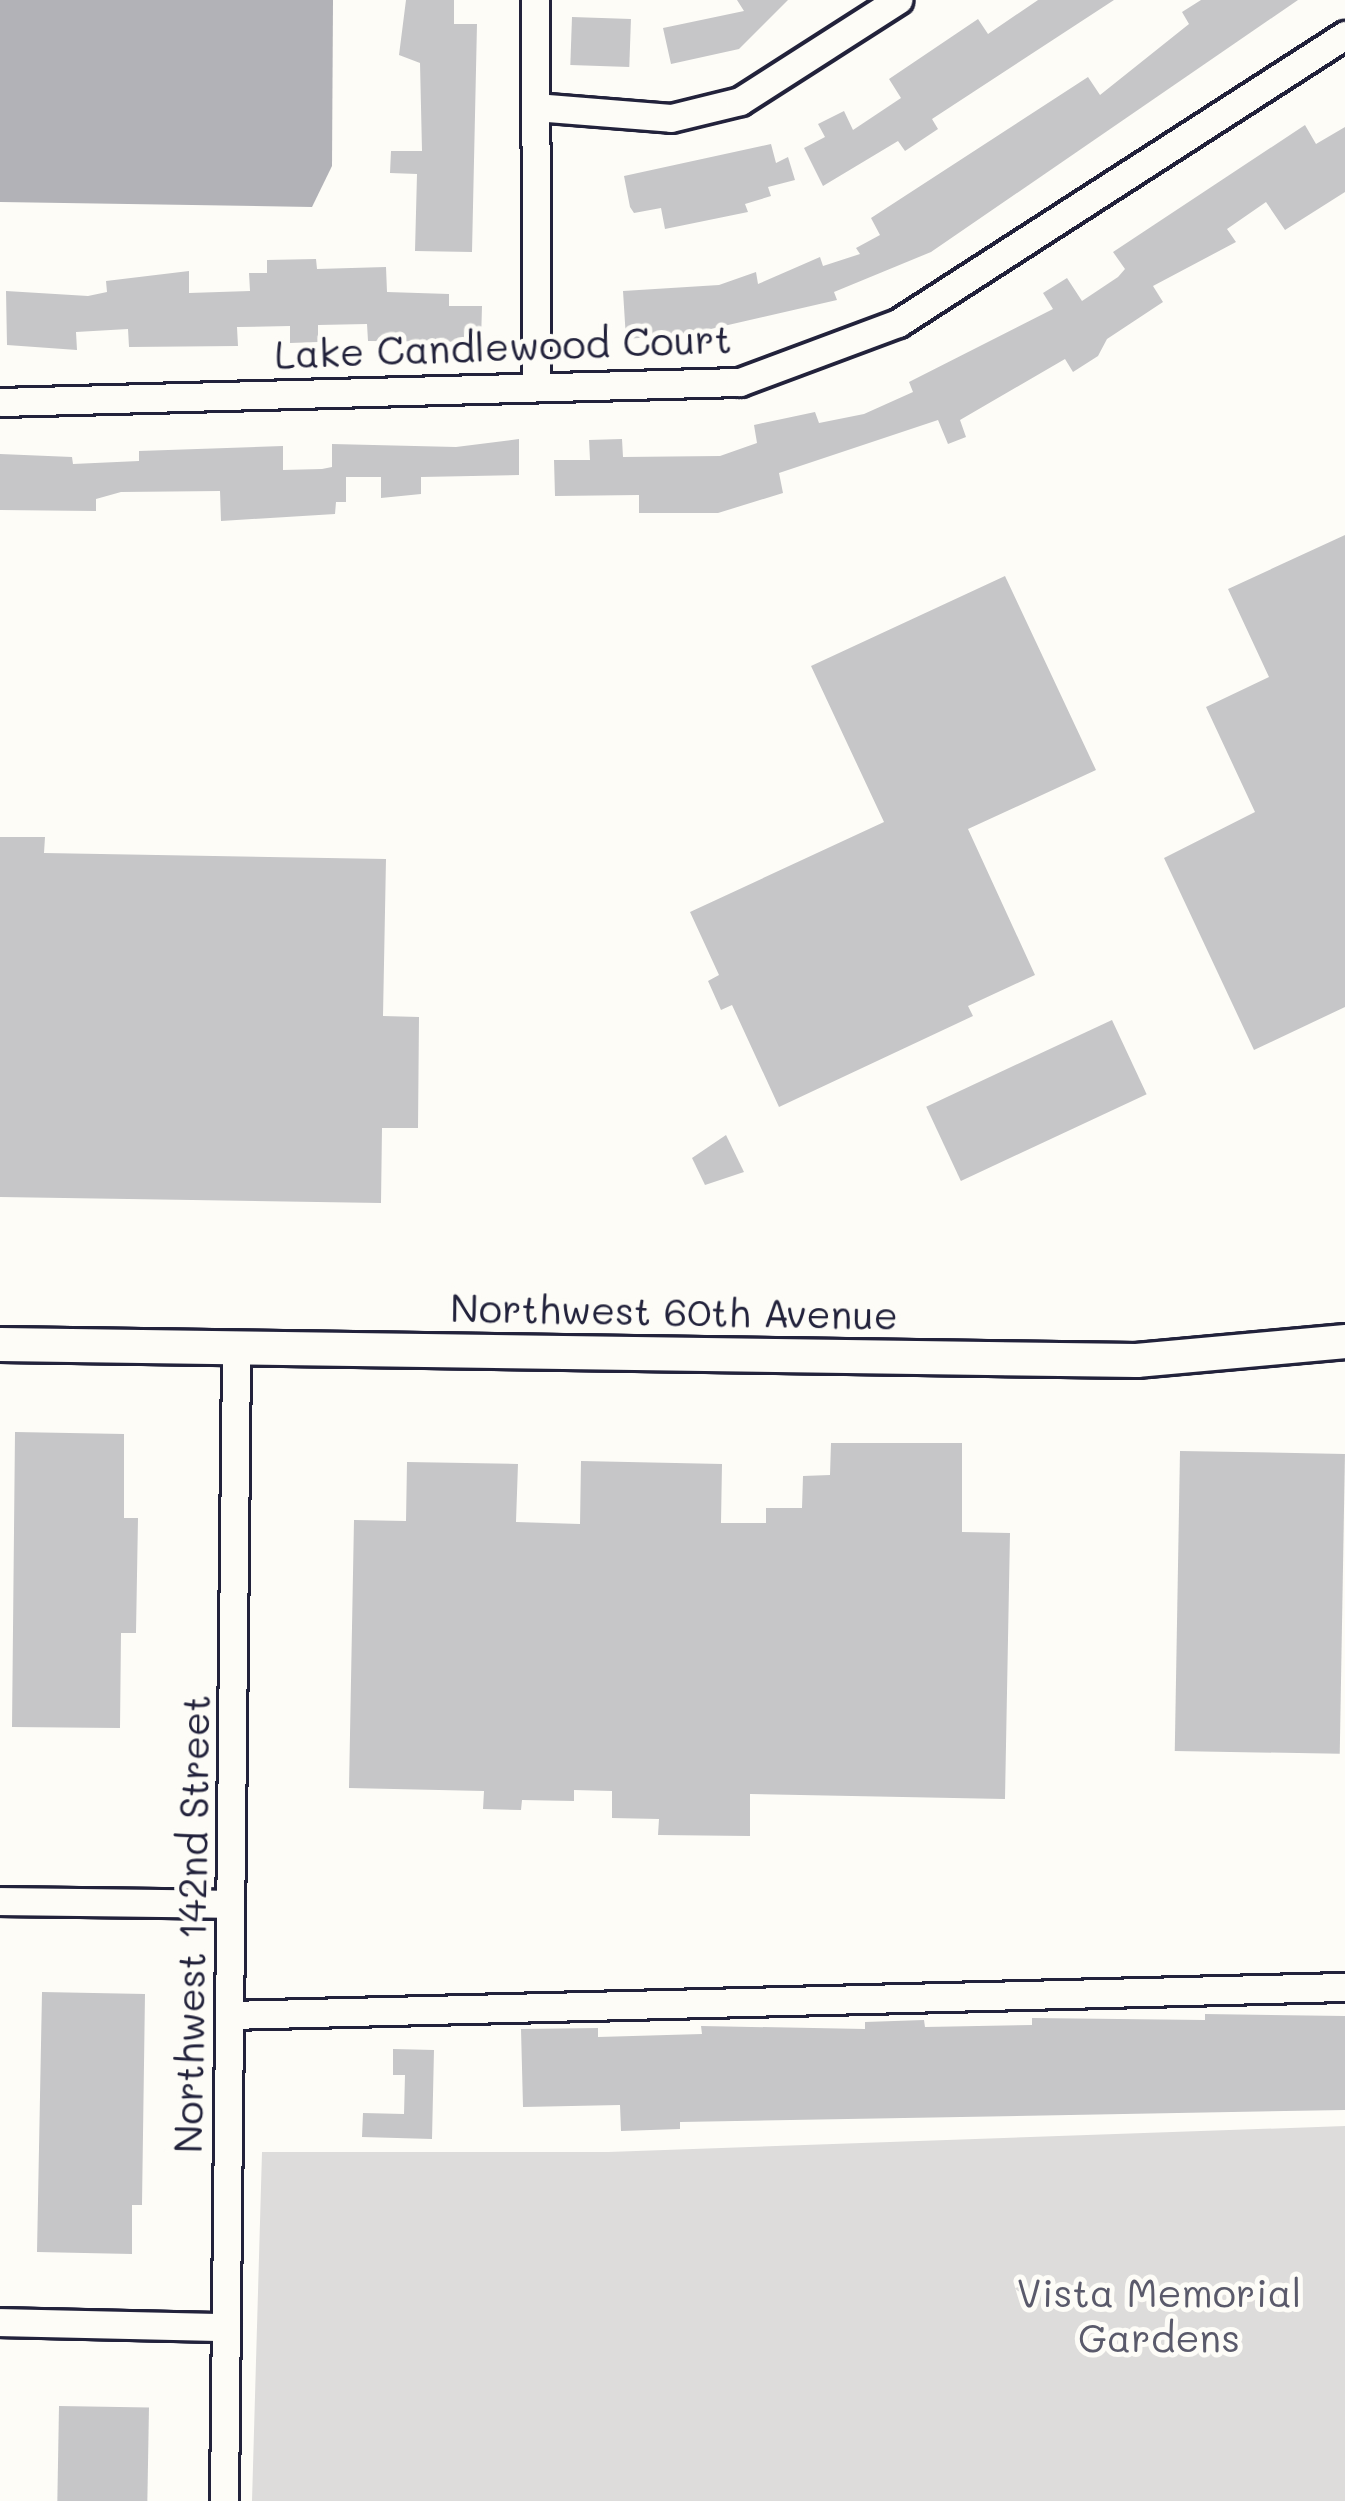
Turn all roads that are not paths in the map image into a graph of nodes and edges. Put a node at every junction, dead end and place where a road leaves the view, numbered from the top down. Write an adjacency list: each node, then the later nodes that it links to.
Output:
1 (535, 0): 4 (street)
2 (898, 0): 4 (street)
3 (1345, 35): 5 (street, Lake Candlewood Court)
4 (535, 107): 5 (street)
5 (536, 382): 6 (street, Lake Candlewood Court)
6 (0, 402)
7 (1345, 1341): 9 (street, Northwest 60th Avenue)
8 (0, 1344): 9 (street, Northwest 60th Avenue)
9 (236, 1348): 11 (street, Northwest 142nd Street)
10 (0, 1901): 11 (street)
11 (230, 1904): 13 (street, Northwest 142nd Street)
12 (1345, 1988): 13 (street)
13 (229, 2015): 15 (street, Northwest 142nd Street)
14 (0, 2322): 15 (street)
15 (226, 2327): 16 (street, Northwest 142nd Street)
16 (224, 2501)

